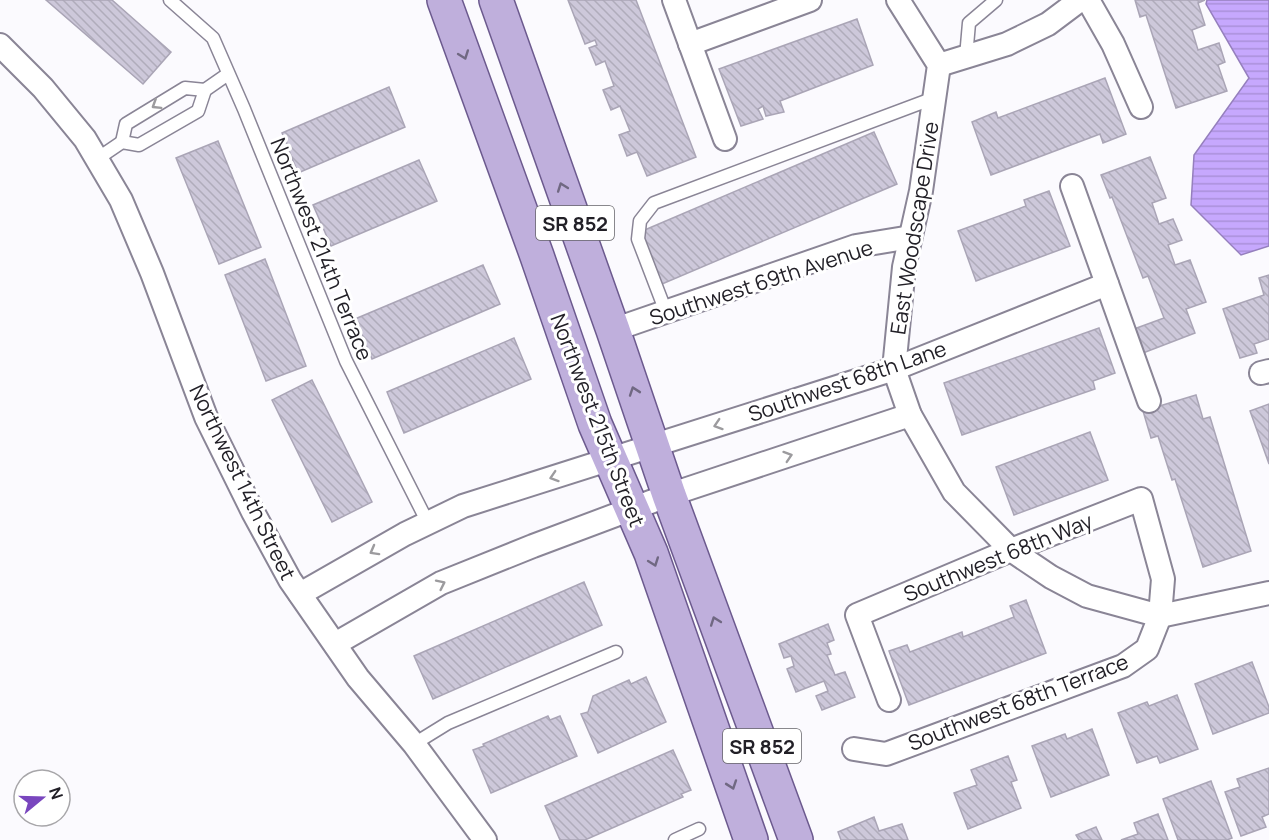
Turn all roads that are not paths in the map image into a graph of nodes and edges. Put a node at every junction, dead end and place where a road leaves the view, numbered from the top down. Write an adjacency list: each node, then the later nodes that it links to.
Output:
1 (170, 0): 14 (lane, Northwest 214th Terrace)
2 (444, 0): 30 (main road, Northwest 215th Street / SR 852, one-way to 30)
3 (496, 0): 25 (main road, Northwest 215th Street / SR 852, one-way to 3)
4 (674, 0): 10 (street)
5 (810, 0): 10 (street)
6 (898, 0): 13 (street)
7 (996, 0): 12 (lane)
8 (1080, 0): 12 (street)
9 (1088, 0): 17 (street)
10 (690, 44): 18 (street)
11 (0, 45): 20 (street, Northwest 14th Street)
12 (966, 57): 13 (street)
13 (939, 65): 16 (street, East Woodscape Drive)
14 (228, 74): 15 (lane); 34 (lane, Northwest 214th Terrace)
15 (205, 90): 19 (lane); 19 (lane, one-way to 19)
16 (934, 98): 22 (street, East Woodscape Drive); 24 (lane)
17 (1141, 107)
18 (725, 139)
19 (122, 142): 20 (lane)
20 (97, 159): 37 (street, Northwest 14th Street)
21 (1072, 186): 23 (street)
22 (910, 237): 24 (street, Southwest 69th Avenue); 26 (street, East Woodscape Drive)
23 (1107, 284): 26 (street, Southwest 68th Lane); 27 (street)
24 (666, 312): 25 (street, Southwest 69th Avenue)
25 (612, 330): 29 (main road, Northwest 215th Street / SR 852, one-way to 25)
26 (894, 369): 28 (street, East Woodscape Drive); 29 (street, Southwest 68th Lane, one-way to 29)
27 (1149, 401)
28 (910, 415): 31 (street, one-way to 28); 35 (street, East Woodscape Drive)
29 (652, 446): 30 (street, Southwest 68th Lane); 31 (main road, Northwest 215th Street / SR 852)
30 (610, 459): 33 (main road, Northwest 215th Street / SR 852); 34 (street, Southwest 68th Lane, one-way to 34)
31 (669, 495): 33 (street); 48 (main road, Northwest 215th Street / SR 852, one-way to 31)
32 (1140, 499): 35 (street, Southwest 68th Way); 38 (street, Southwest 68th Terrace)
33 (630, 508): 39 (street, one-way to 33); 47 (main road, Northwest 215th Street / SR 852, one-way to 47)
34 (428, 523): 37 (street, Southwest 68th Lane, one-way to 37)
35 (1011, 550): 38 (street, East Woodscape Drive); 41 (street, Southwest 68th Way)
36 (1269, 593): 38 (street, East Woodscape Drive)
37 (300, 594): 39 (street, Northwest 14th Street)
38 (1160, 616): 43 (street, Southwest 68th Terrace)
39 (335, 644): 42 (street, Northwest 14th Street)
40 (616, 652): 42 (lane)
41 (889, 700)
42 (414, 744): 45 (street, Northwest 14th Street)
43 (854, 749)
44 (699, 829): 46 (lane)
45 (485, 840)
46 (675, 840)
47 (751, 840)
48 (796, 840)

